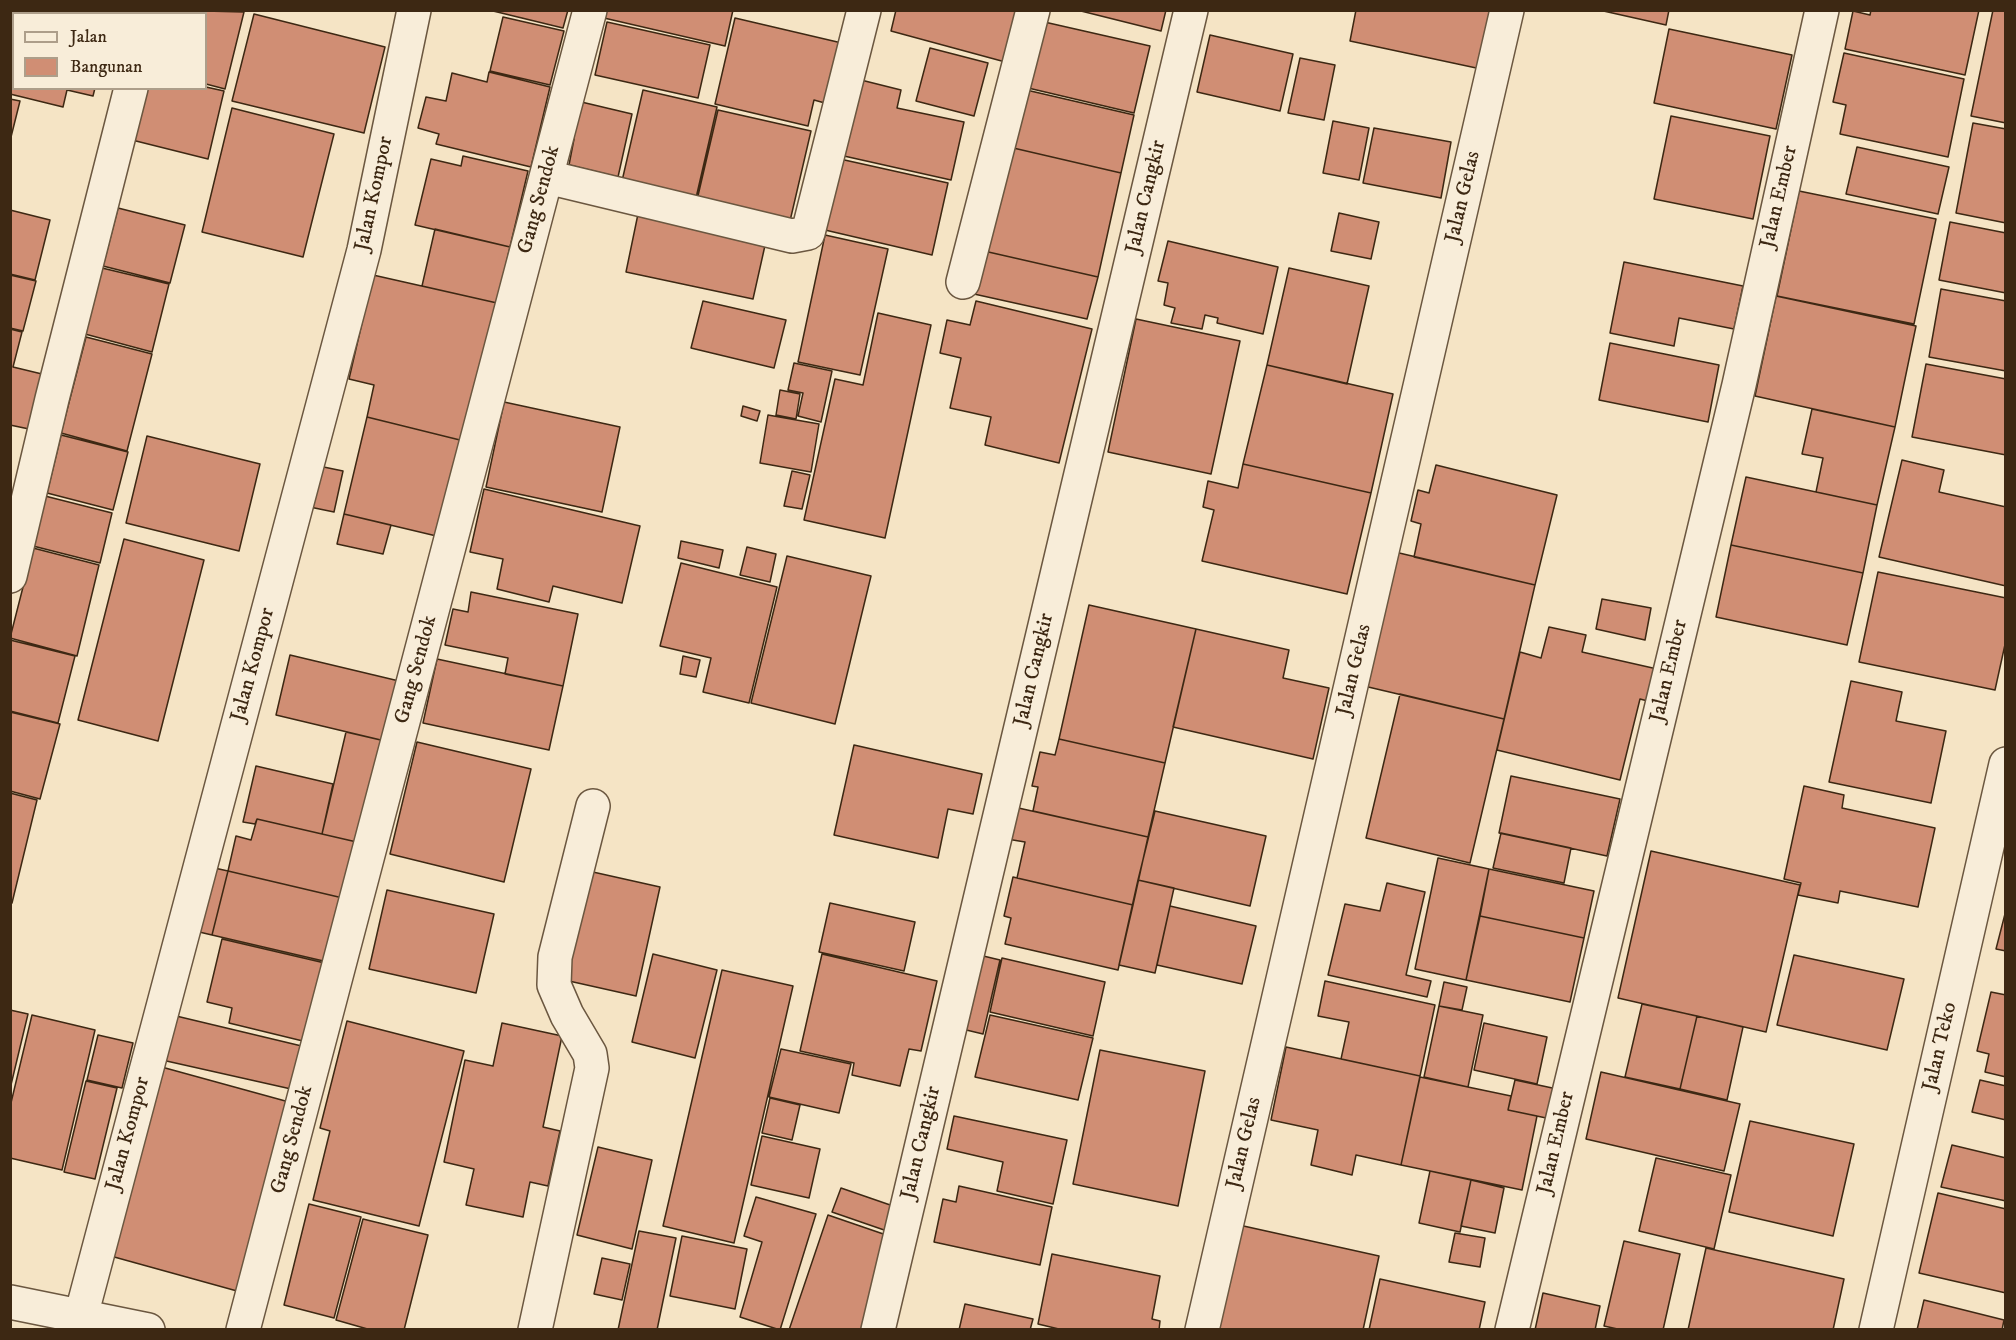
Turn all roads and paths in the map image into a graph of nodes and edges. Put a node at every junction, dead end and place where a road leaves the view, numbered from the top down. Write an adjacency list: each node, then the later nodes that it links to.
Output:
1 (414, 10): 15 (street, Jalan Kompor)
2 (590, 10): 9 (street, Gang Sendok)
3 (864, 10): 9 (street)
4 (1034, 10): 10 (street)
5 (1191, 10): 19 (street, Jalan Cangkir)
6 (1508, 10): 20 (street, Jalan Gelas)
7 (1822, 10): 21 (street, Jalan Ember)
8 (130, 90): 11 (street)
9 (546, 177): 17 (street, Gang Sendok)
10 (963, 282)
11 (10, 576)
12 (2006, 764): 22 (street, Jalan Teko)
13 (593, 806): 18 (street)
14 (10, 1302): 15 (street)
15 (81, 1316): 16 (street)
16 (148, 1329)
17 (243, 1329)
18 (535, 1329)
19 (878, 1329)
20 (1202, 1329)
21 (1512, 1329)
22 (1876, 1329)

